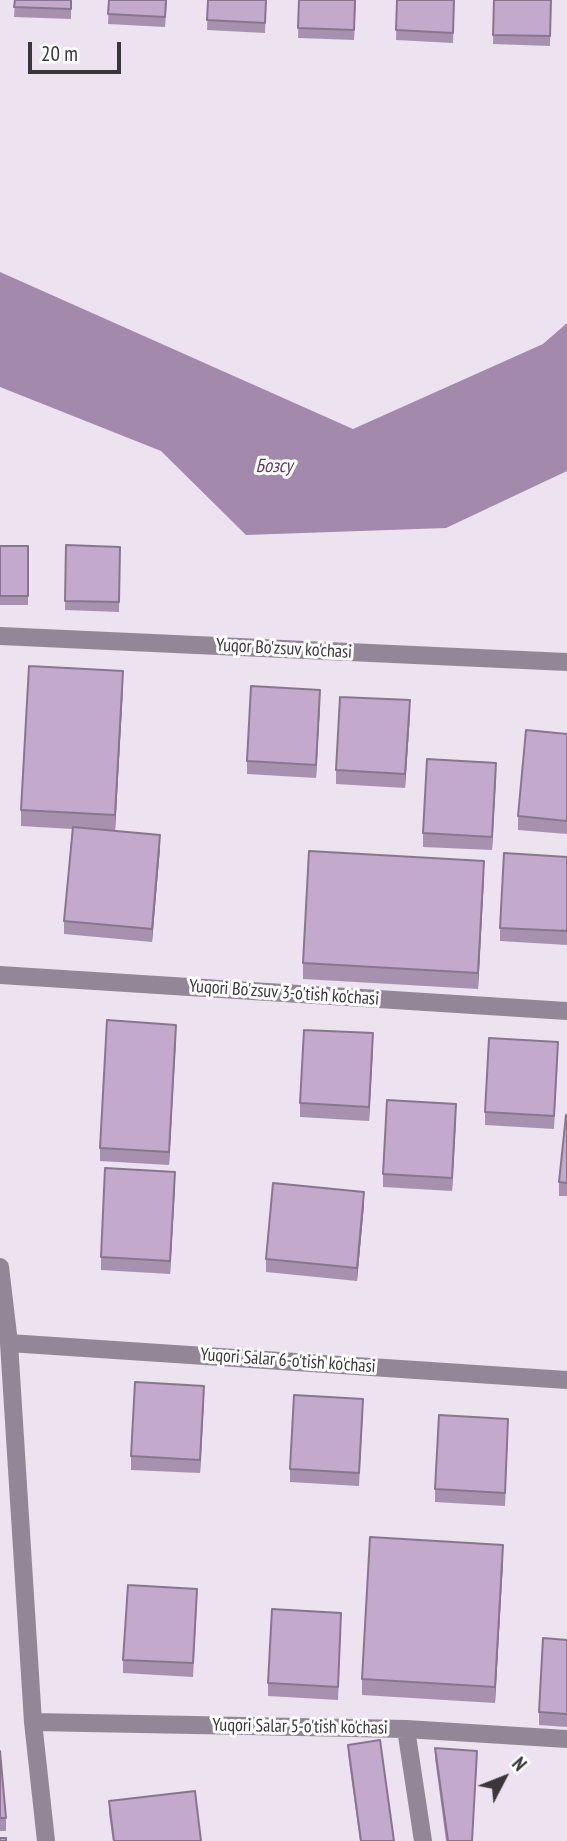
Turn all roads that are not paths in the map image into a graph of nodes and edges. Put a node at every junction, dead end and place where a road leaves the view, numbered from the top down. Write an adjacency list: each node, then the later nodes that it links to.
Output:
1 (0, 636): 2 (street, Yuqor Bo'zsuv ko'chasi)
2 (567, 662)
3 (0, 975): 4 (street, Yuqori Bo'zsuv 3-o'tish ko'chasi)
4 (567, 1011)
5 (0, 1267): 6 (street)
6 (9, 1343): 7 (street, Yuqori Salar 6-o'tish ko'chasi); 8 (street)
7 (567, 1380)
8 (33, 1722): 9 (street, Yuqori Salar 5-o'tish ko'chasi); 11 (street)
9 (406, 1729): 10 (street, Yuqori Salar 5-o'tish ko'chasi); 12 (street)
10 (567, 1739)
11 (46, 1841)
12 (424, 1841)

